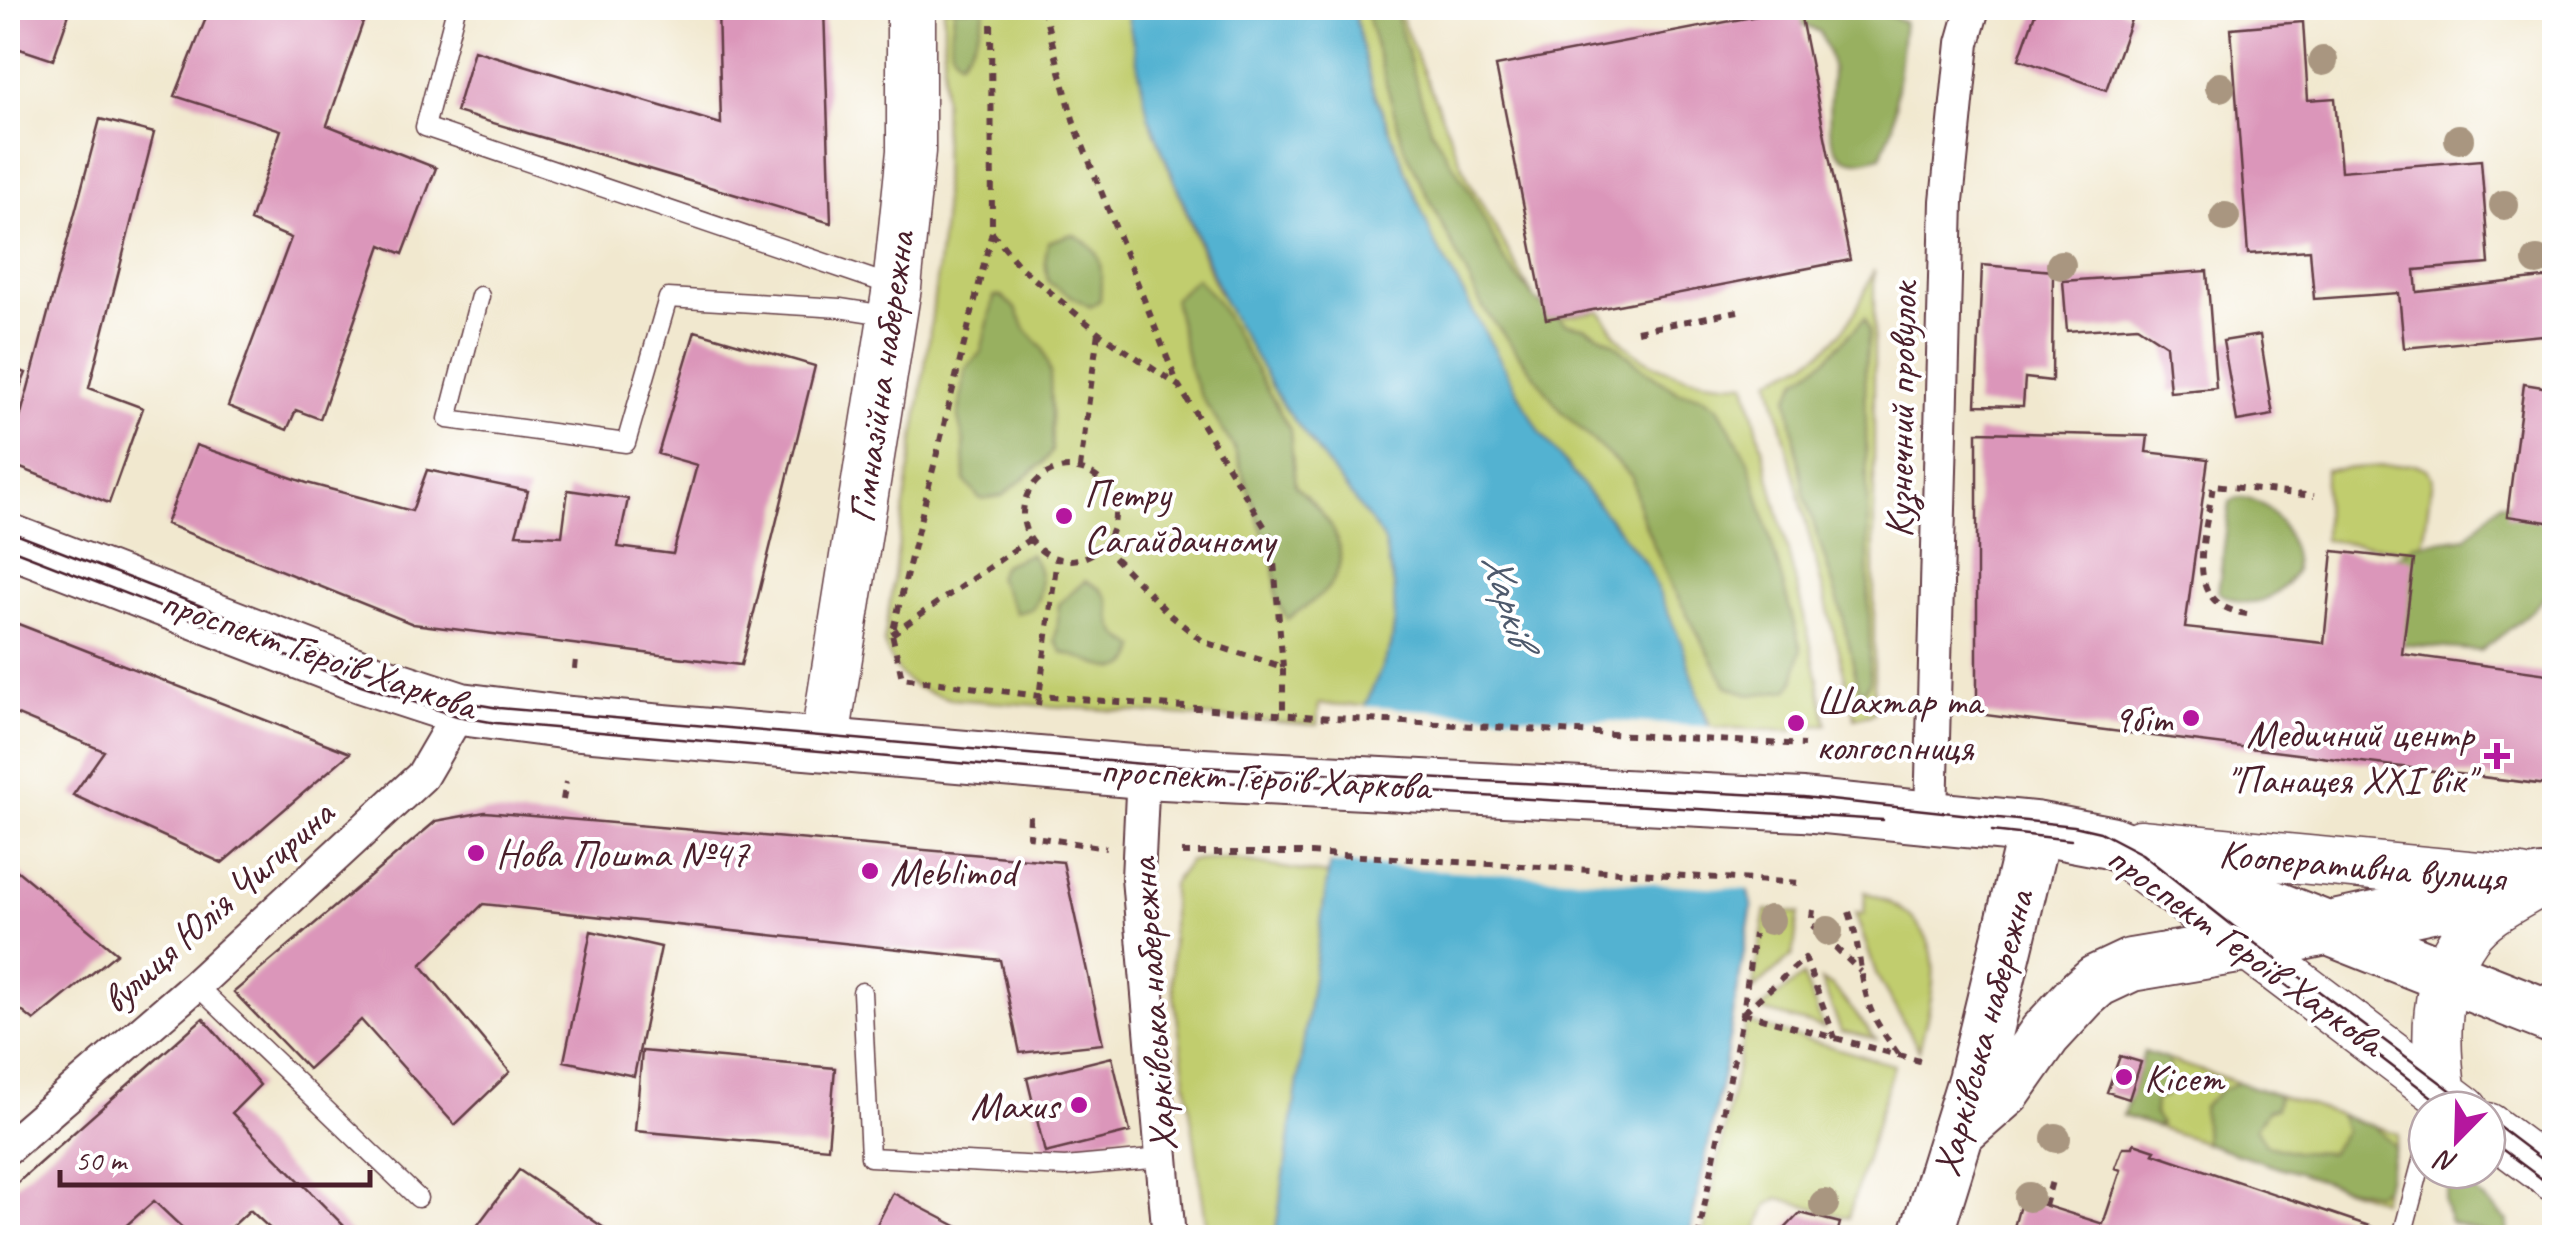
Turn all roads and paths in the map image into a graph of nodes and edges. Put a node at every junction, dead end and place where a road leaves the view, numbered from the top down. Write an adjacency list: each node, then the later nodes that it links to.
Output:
1 (456, 8): 8 (lane)
2 (911, 8): 8 (main road, Гімназійна набережна)
3 (992, 8): 6 (path)
4 (1042, 8): 12 (path)
5 (1973, 8): 33 (street, Кузнечний провулок)
6 (992, 232): 11 (path); 20 (path)
7 (480, 296): 8 (lane)
8 (894, 301): 27 (main road, Гімназійна набережна)
9 (1738, 311): 10 (path)
10 (1637, 331)
11 (1098, 332): 12 (path); 13 (path)
12 (1178, 386): 22 (path)
13 (1080, 468): 15 (path); 17 (path)
14 (2314, 496): 19 (path)
15 (1030, 539): 18 (path); 20 (path)
16 (8, 540): 25 (main road, проспект Героїв Харкова)
17 (1102, 546): 18 (path); 22 (path)
18 (1057, 558): 24 (path)
19 (2247, 614)
20 (892, 634): 24 (path)
21 (576, 659): 23 (path)
22 (1283, 668): 26 (path)
23 (575, 669)
24 (1038, 701): 26 (path)
25 (461, 709): 27 (main road, проспект Героїв Харкова); 47 (street, вулиця Юлія Чигирина)
26 (1283, 712): 28 (path)
27 (824, 745): 29 (main road, проспект Героїв Харкова)
28 (1804, 745)
29 (1143, 772): 33 (main road, проспект Героїв Харкова); 59 (street, Харківська набережна)
30 (566, 782): 31 (path)
31 (563, 800)
32 (1030, 816): 36 (path)
33 (1931, 816): 34 (main road, проспект Героїв Харкова)
34 (2035, 828): 35 (main road, проспект Героїв Харкова); 56 (main road, Харківська набережна)
35 (2109, 842): 38 (main road, Кооперативна вулиця); 42 (main road); 44 (main road, проспект Героїв Харкова)
36 (1107, 848)
37 (1182, 853): 39 (path)
38 (2548, 882): 42 (main road); 46 (main road)
39 (1801, 883)
40 (1813, 910): 45 (path)
41 (1849, 912): 45 (path)
42 (2325, 928): 44 (main road); 46 (main road)
43 (1754, 934): 49 (path)
44 (2246, 946): 54 (main road, проспект Героїв Харкова); 56 (main road)
45 (1862, 973): 52 (path)
46 (2446, 975): 50 (main road); 55 (main road)
47 (196, 985): 58 (street, вулиця Юлія Чигирина); 63 (lane)
48 (862, 992): 59 (lane)
49 (1743, 1013): 51 (path); 51 (path); 67 (path)
50 (2554, 1018)
51 (1836, 1038): 52 (path)
52 (1898, 1055): 53 (path)
53 (1920, 1061)
54 (2429, 1090)
55 (2445, 1090)
56 (1957, 1133): 68 (main road, Харківська набережна)
57 (2507, 1142): 60 (main road)
58 (8, 1147)
59 (1162, 1158): 66 (street, Харківська набережна)
60 (2554, 1177)
61 (2052, 1181): 64 (path)
62 (2414, 1190): 65 (lane)
63 (418, 1198)
64 (2046, 1206)
65 (2402, 1236)
66 (1169, 1238)
67 (1698, 1238)
68 (1925, 1238)

